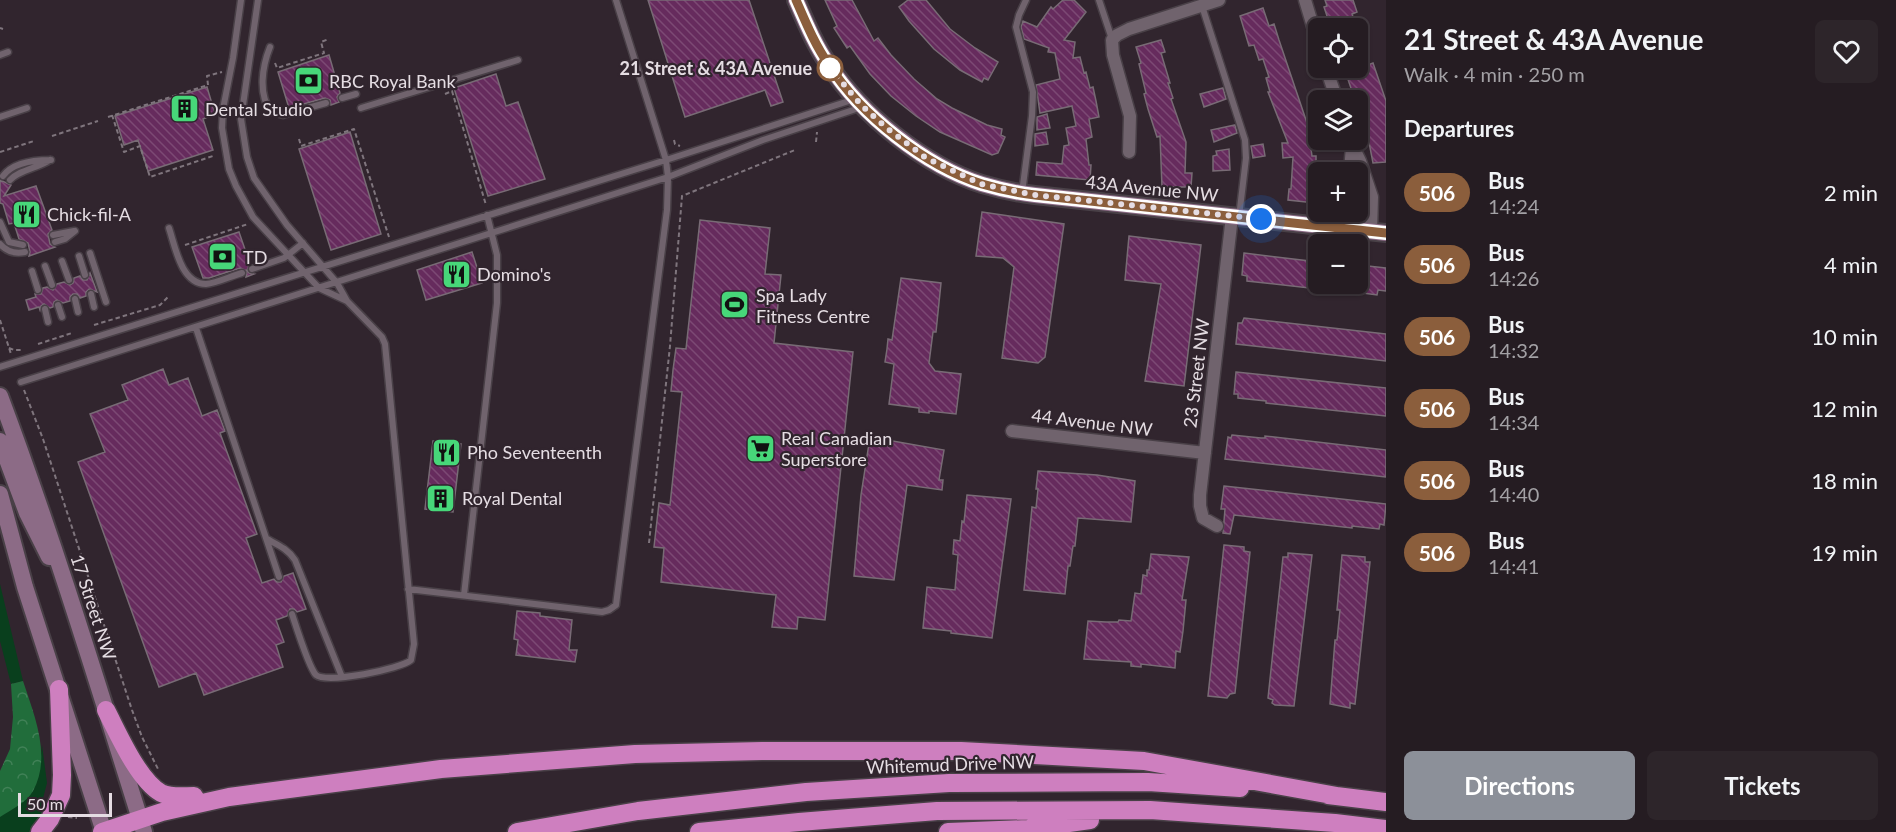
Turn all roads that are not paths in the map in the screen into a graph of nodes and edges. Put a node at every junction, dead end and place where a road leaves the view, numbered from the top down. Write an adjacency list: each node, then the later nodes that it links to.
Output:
1 (241, 0): 44 (lane)
2 (258, 0): 40 (lane)
3 (616, 0): 26 (lane)
4 (796, 0): 18 (main road, 43A Avenue NW)
5 (1026, 0): 29 (lane)
6 (1099, 0): 11 (lane)
7 (1219, 0): 9 (street)
8 (1305, 0): 10 (street)
9 (1202, 5): 11 (street); 31 (lane)
10 (1310, 18)
11 (1112, 40): 24 (street)
12 (270, 47): 19 (lane)
13 (9, 52): 14 (lane)
14 (0, 55)
15 (518, 60): 21 (lane)
16 (356, 94): 17 (lane)
17 (342, 98)
18 (859, 102): 26 (lane); 27 (lane); 29 (main road, 43A Avenue NW)
19 (326, 103)
20 (27, 108): 22 (lane)
21 (361, 108)
22 (0, 117)
23 (1354, 150): 37 (street)
24 (1129, 152)
25 (51, 160): 28 (lane)
26 (666, 160): 27 (lane); 30 (lane)
27 (668, 177): 38 (lane); 80 (lane)
28 (6, 178)
29 (1022, 193): 31 (main road, 43A Avenue NW)
30 (487, 215): 38 (lane); 47 (lane)
31 (1236, 217): 35 (main road, 43A Avenue NW); 74 (street, 23 Street NW)
32 (0, 222): 41 (lane)
33 (1349, 222): 35 (street)
34 (169, 228): 50 (lane)
35 (1348, 229): 37 (main road, 43A Avenue NW)
36 (75, 231): 39 (lane)
37 (1378, 232)
38 (493, 234): 54 (lane); 80 (lane)
39 (54, 239)
40 (303, 243): 44 (lane); 47 (lane)
41 (0, 244)
42 (90, 253): 61 (lane)
43 (79, 256): 52 (lane)
44 (289, 256): 48 (lane); 51 (lane)
45 (62, 261): 53 (lane)
46 (45, 266): 55 (lane)
47 (323, 267): 51 (lane); 54 (lane)
48 (252, 269)
49 (32, 271): 57 (lane)
50 (242, 273)
51 (304, 273): 56 (lane); 69 (lane)
52 (85, 275)
53 (69, 280)
54 (337, 283): 56 (lane); 60 (lane)
55 (52, 285)
56 (319, 288): 60 (lane); 68 (lane)
57 (38, 290)
58 (91, 294): 63 (lane)
59 (75, 299): 65 (lane)
60 (347, 301): 79 (lane)
61 (106, 302)
62 (58, 305): 66 (lane)
63 (94, 307)
64 (45, 309): 67 (lane)
65 (78, 312)
66 (62, 317)
67 (48, 322)
68 (196, 328): 70 (lane); 77 (lane)
69 (0, 367)
70 (21, 382)
71 (0, 396): 81 (main road, 17 Street NW)
72 (1012, 431): 74 (street, 44 Avenue NW)
73 (0, 441): 81 (main road)
74 (1205, 453): 76 (street, 23 Street NW)
75 (0, 494): 84 (main road)
76 (1217, 526)
77 (267, 540): 78 (lane); 83 (lane)
78 (279, 577)
79 (408, 589): 80 (lane); 83 (lane)
80 (464, 595)
81 (76, 612): 85 (main road, 17 Street NW)
82 (292, 614): 83 (lane)
83 (342, 677)
84 (59, 689): 92 (highway); 93 (main road)
85 (106, 710): 86 (highway); 90 (main road, 17 Street NW)
86 (229, 796): 87 (highway); 90 (highway)
87 (1338, 796): 88 (highway, Whitemud Drive NW); 94 (highway, Whitemud Drive NW)
88 (1386, 802)
89 (1150, 810): 91 (highway); 95 (highway); 96 (highway)
90 (141, 825): 93 (highway)
91 (1386, 829)
92 (40, 832)
93 (104, 832)
94 (516, 832)
95 (699, 832)
96 (948, 832)

